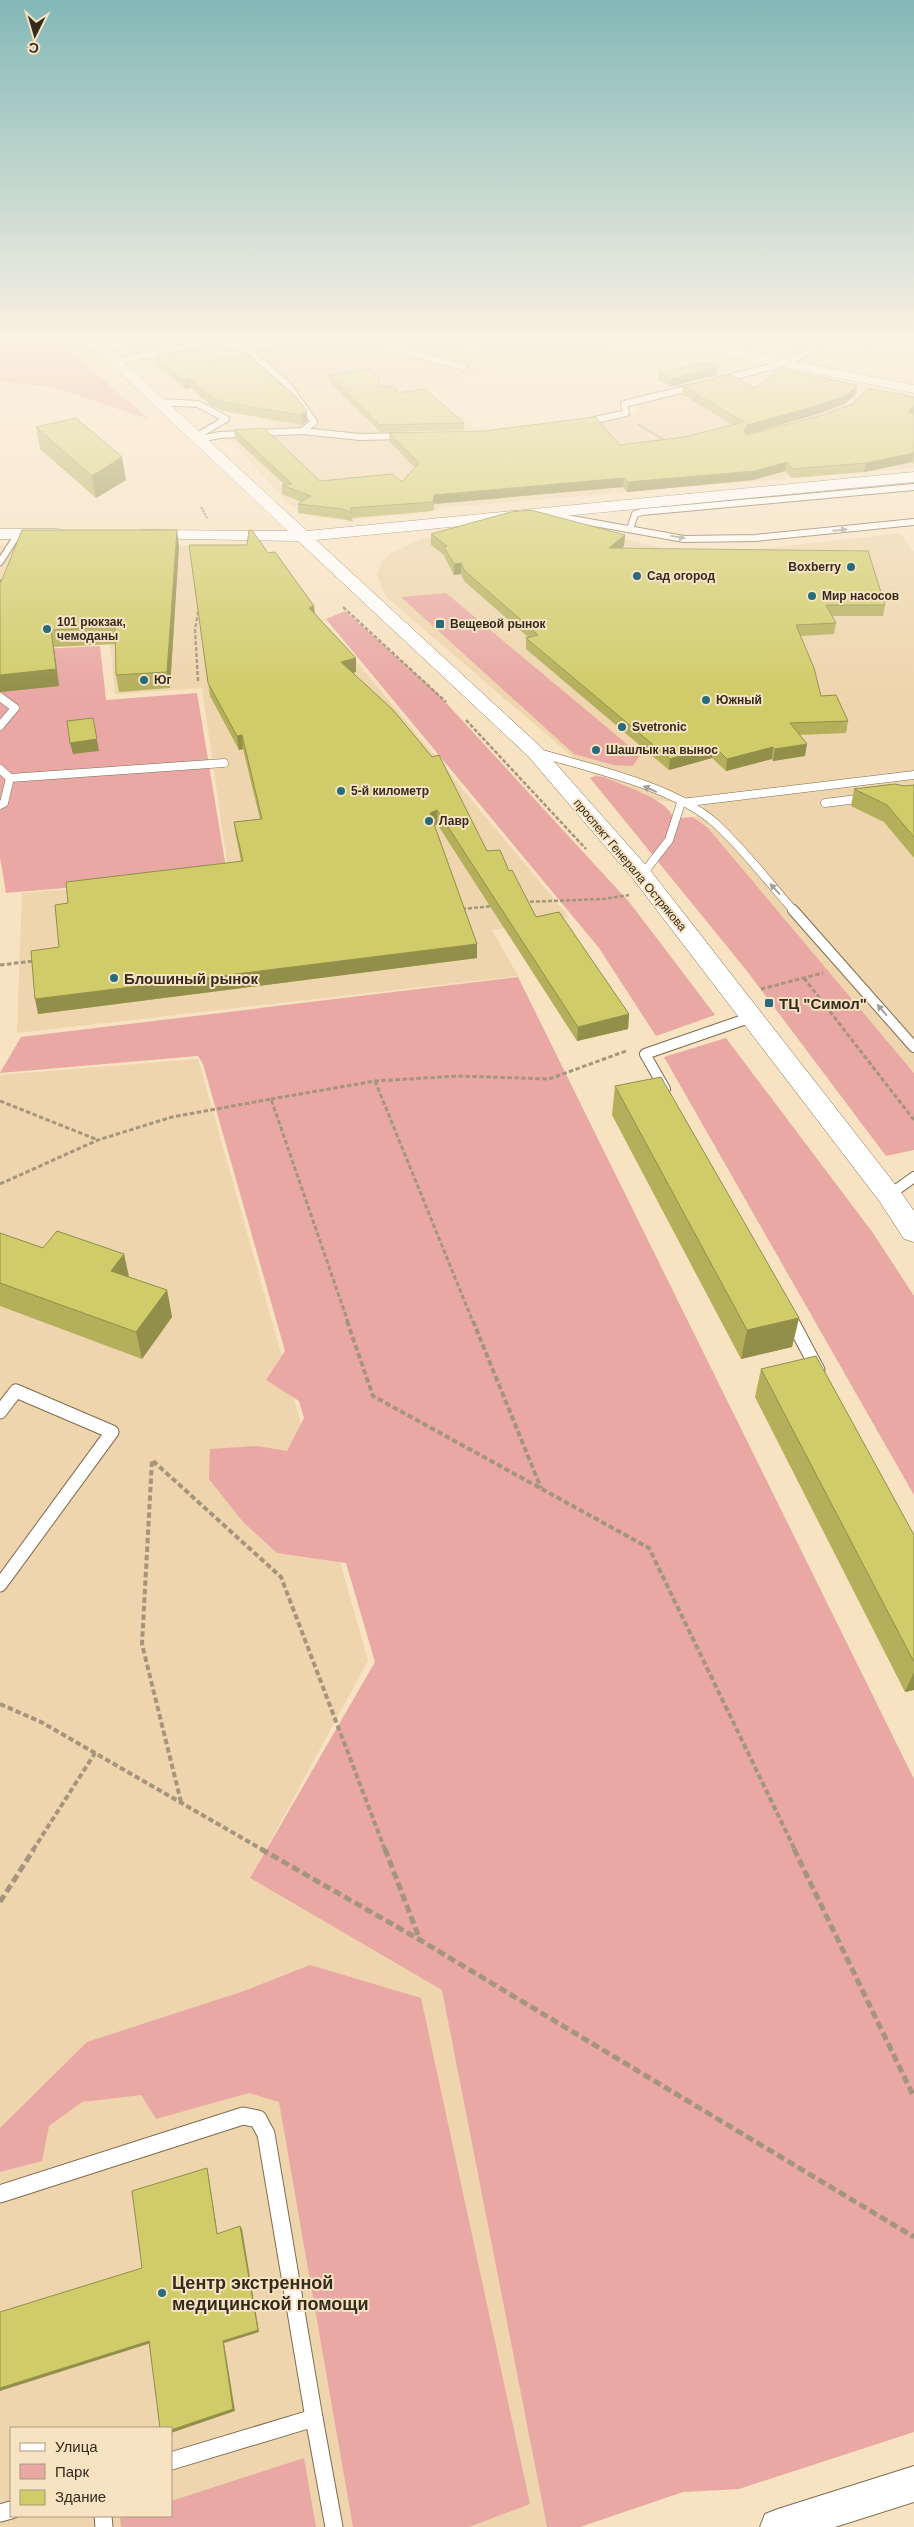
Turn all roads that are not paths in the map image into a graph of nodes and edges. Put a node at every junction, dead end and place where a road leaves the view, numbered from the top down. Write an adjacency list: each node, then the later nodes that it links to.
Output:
1 (221, 459): 11 (main road, проспект Генерала Острякова)
2 (914, 477): 4 (main road)
3 (914, 487): 6 (lane)
4 (542, 514): 6 (lane); 11 (main road)
5 (914, 522): 6 (lane, one-way to 5)
6 (630, 528)
7 (0, 534): 8 (main road)
8 (18, 534): 9 (main road); 12 (lane)
9 (78, 534)
10 (128, 535): 11 (main road)
11 (302, 536): 15 (main road, проспект Генерала Острякова)
12 (0, 562)
13 (0, 697): 14 (lane)
14 (0, 726)
15 (535, 752): 21 (lane, one-way to 15); 24 (main road, проспект Генерала Острякова)
16 (224, 763): 19 (lane)
17 (0, 769): 19 (lane)
18 (914, 775): 21 (lane)
19 (10, 778): 23 (lane)
20 (874, 796): 22 (lane)
21 (681, 802): 24 (lane); 26 (lane, one-way to 21)
22 (825, 803)
23 (0, 805)
24 (642, 875): 25 (main road, проспект Генерала Острякова)
25 (752, 1017): 27 (lane); 29 (main road, проспект Генерала Острякова)
26 (914, 1047)
27 (669, 1097)
28 (914, 1177): 29 (lane)
29 (889, 1195): 30 (main road, проспект Генерала Острякова)
30 (914, 1232)
31 (784, 1308): 32 (lane)
32 (823, 1378)
33 (0, 1412): 34 (lane)
34 (0, 1585)
35 (0, 2194): 36 (lane)
36 (314, 2418): 37 (lane); 39 (lane)
37 (172, 2461)
38 (914, 2484): 40 (street)
39 (334, 2527)
40 (778, 2527)

